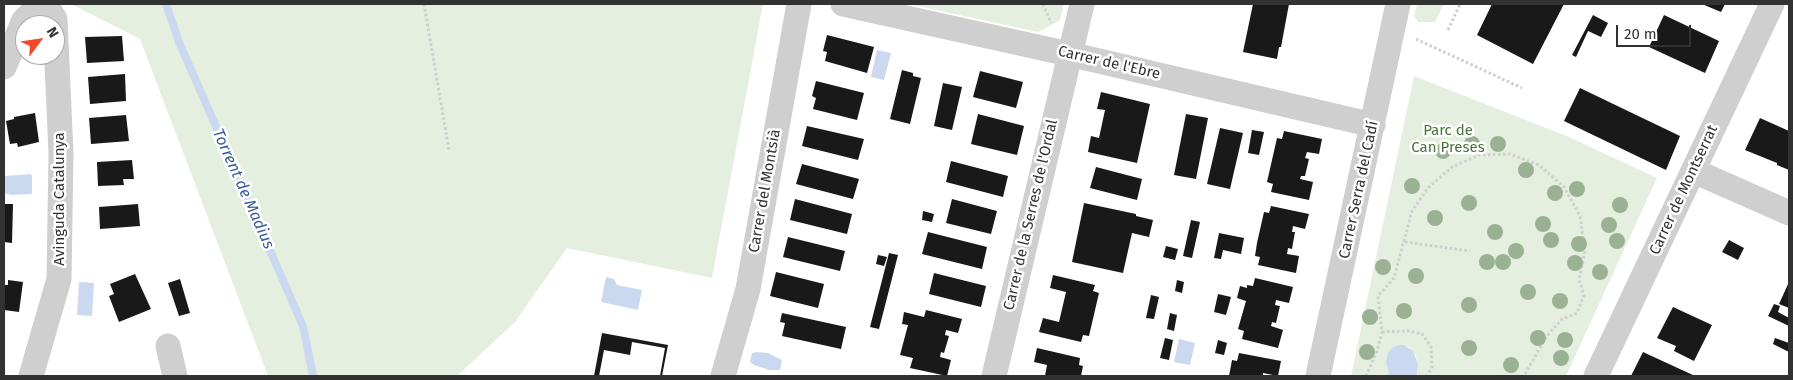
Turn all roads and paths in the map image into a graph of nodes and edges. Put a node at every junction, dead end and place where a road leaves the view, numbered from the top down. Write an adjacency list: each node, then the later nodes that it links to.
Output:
1 (424, 4): 14 (path)
2 (799, 4): 23 (street, Carrer del Montsià)
3 (844, 4): 10 (street, Carrer de l'Ebre)
4 (1082, 4): 10 (street, Carrer de la Serres de l'Ordal)
5 (1398, 4): 13 (street, Carrer Serra del Cadí)
6 (1460, 4): 8 (path)
7 (1772, 4): 15 (street, Carrer de Montserrat)
8 (1448, 30)
9 (1415, 38): 12 (path)
10 (1069, 54): 13 (street, Carrer de l'Ebre); 24 (street, Carrer de la Serres de l'Ordal)
11 (4, 67): 21 (street, Avinguda Catalunya)
12 (1522, 88)
13 (1373, 125): 25 (street, Carrer Serra del Cadí)
14 (450, 150)
15 (1694, 171): 16 (street); 29 (street, Carrer de Montserrat)
16 (1789, 213)
17 (1405, 242): 18 (path); 19 (path); 28 (path)
18 (1470, 251)
19 (1382, 332): 26 (path); 27 (path)
20 (168, 346): 22 (street)
21 (31, 376)
22 (175, 376)
23 (723, 376)
24 (994, 376)
25 (1318, 376)
26 (1366, 376)
27 (1427, 376)
28 (1524, 376)
29 (1596, 376)

